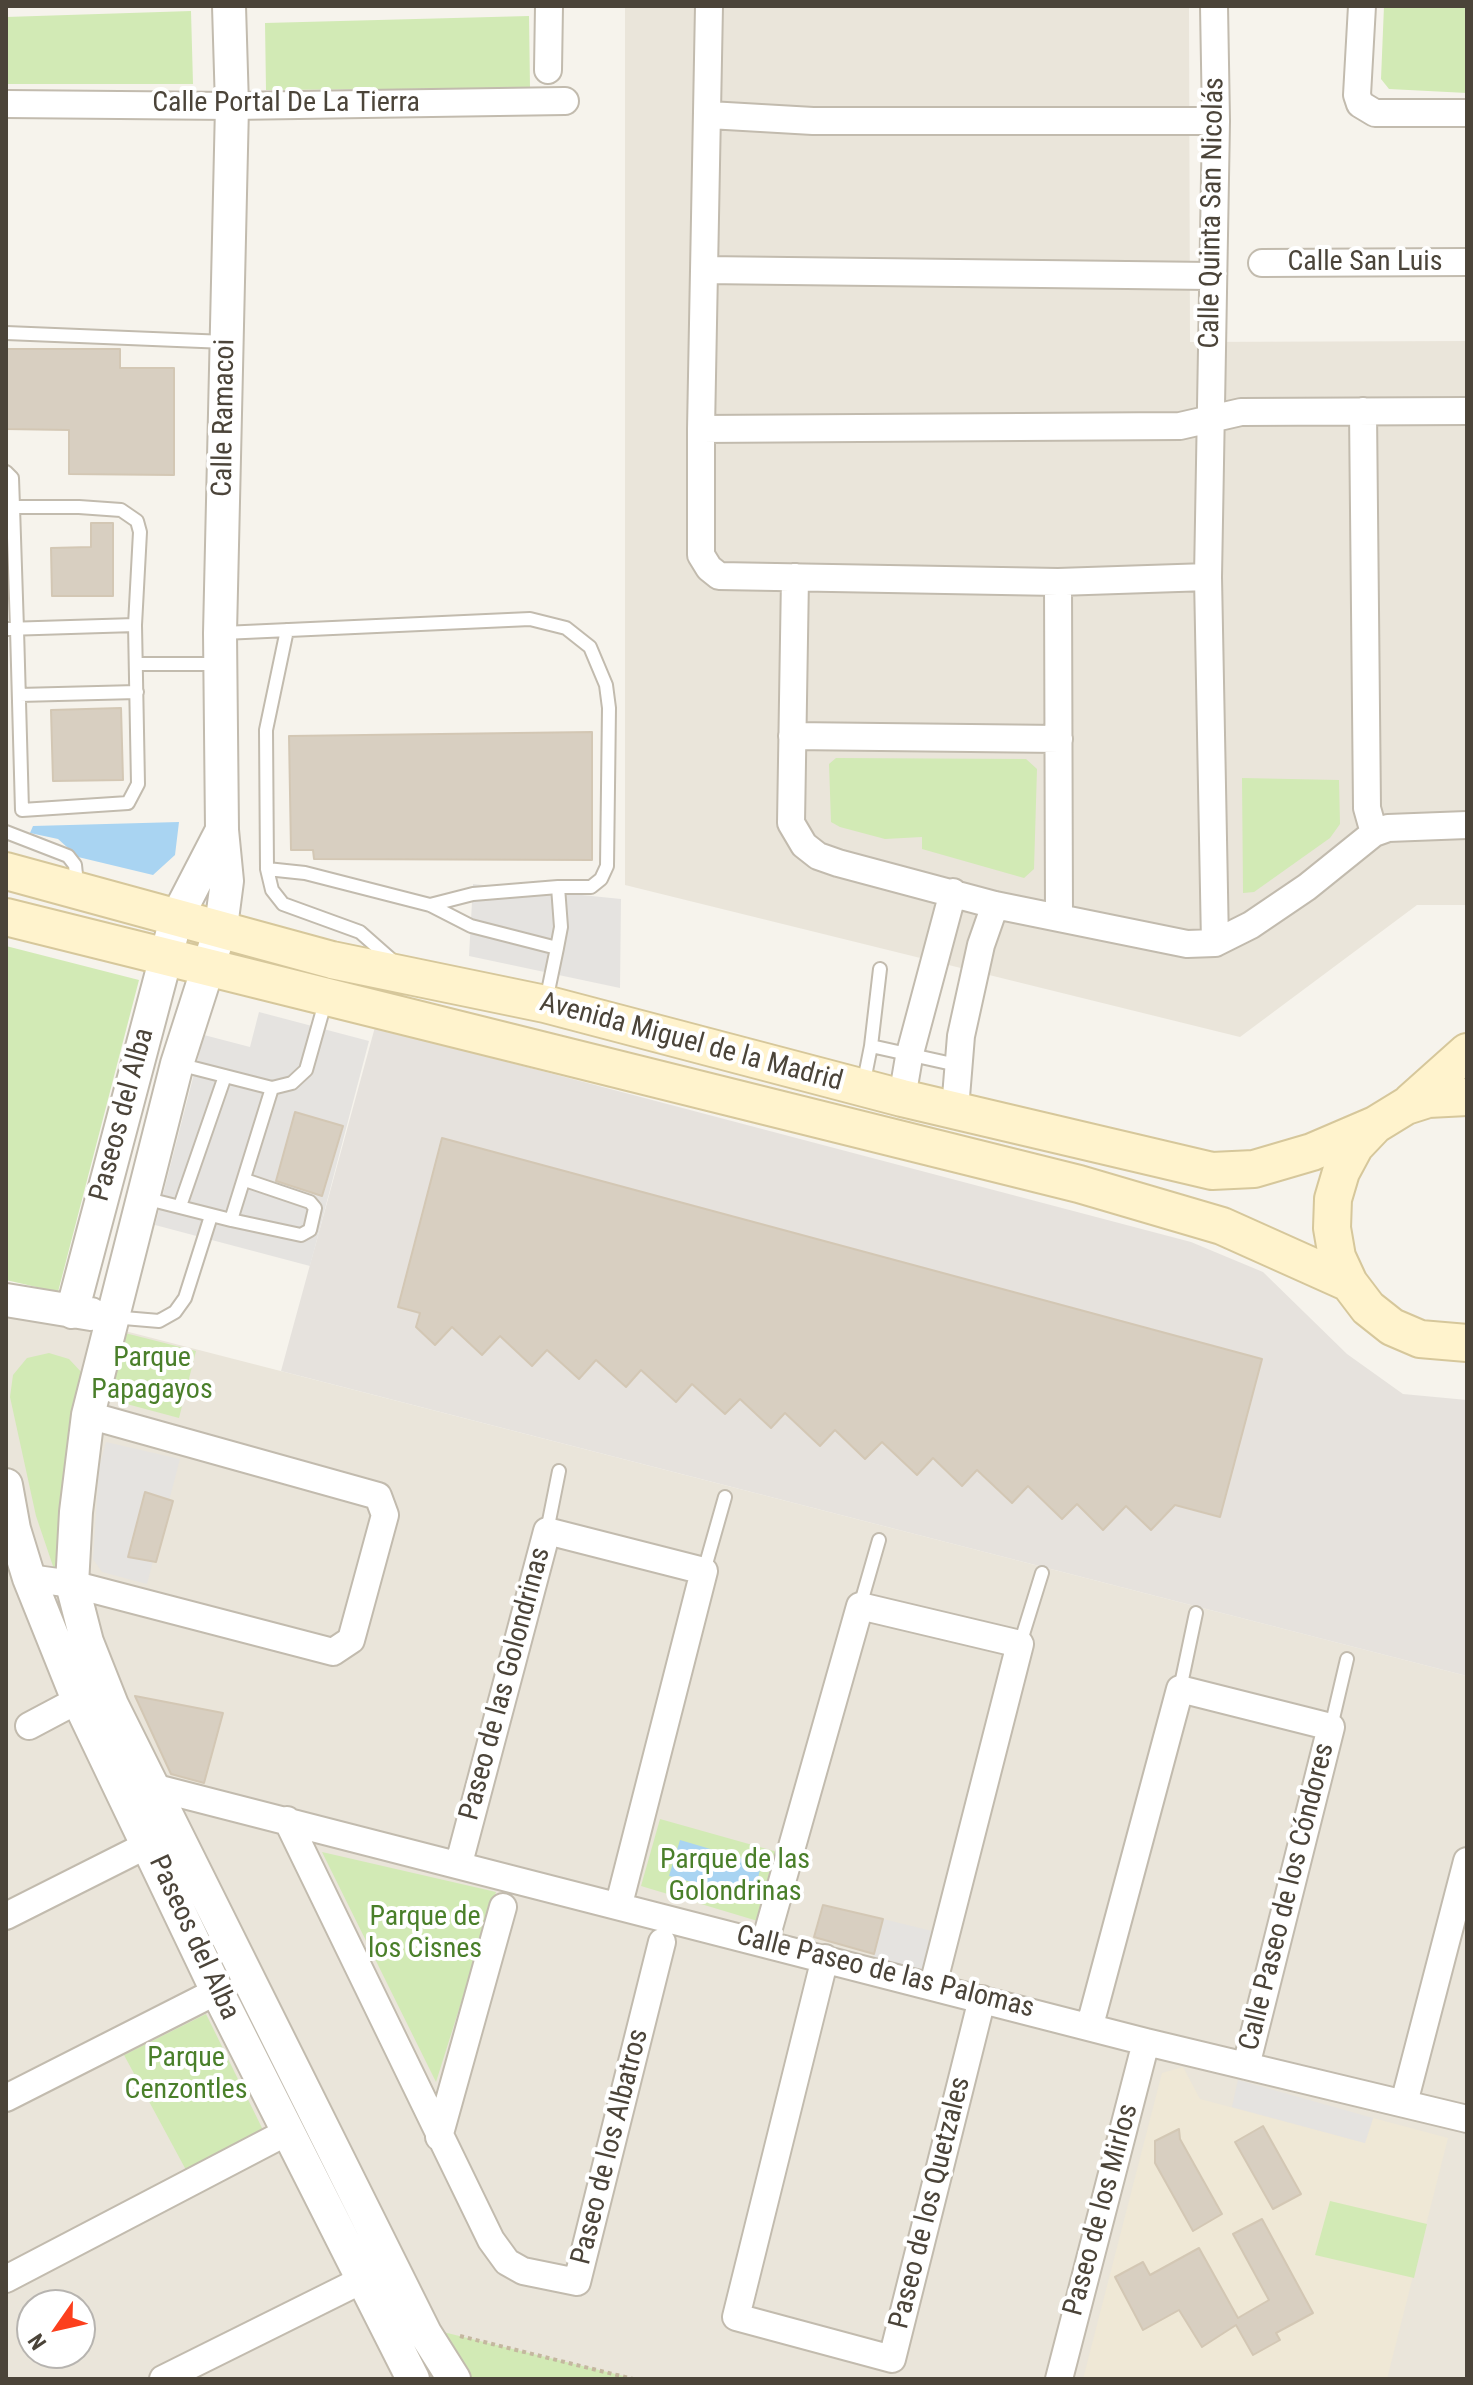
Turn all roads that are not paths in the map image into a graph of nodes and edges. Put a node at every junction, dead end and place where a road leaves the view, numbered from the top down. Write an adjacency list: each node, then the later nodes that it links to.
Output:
1 (229, 6): 9 (street, Calle Ramacoi)
2 (549, 6): 6 (street)
3 (709, 6): 11 (street)
4 (1214, 6): 12 (street, Calle Quinta San Nicolás)
5 (1362, 6): 10 (street)
6 (548, 70)
7 (565, 101): 9 (street, Calle Portal De La Tierra)
8 (6, 104): 9 (street, Calle Portal De La Tierra)
9 (232, 106): 18 (street, Calle Ramacoi)
10 (1467, 113)
11 (709, 115): 12 (street); 15 (street)
12 (1216, 121): 16 (street, Calle Quinta San Nicolás)
13 (1467, 262): 14 (street, Calle San Luis)
14 (1262, 263)
15 (704, 270): 16 (street); 22 (street)
16 (1211, 276): 21 (street, Calle Quinta San Nicolás)
17 (6, 333): 18 (lane)
18 (226, 342): 31 (street, Calle Ramacoi)
19 (1363, 411): 20 (street); 21 (street); 43 (street)
20 (1467, 411)
21 (1212, 419): 22 (street); 26 (street, Calle Quinta San Nicolás)
22 (701, 429): 25 (street)
23 (6, 472): 24 (lane)
24 (10, 507): 28 (lane); 29 (lane)
25 (795, 577): 27 (street); 35 (street)
26 (1208, 577): 27 (street); 56 (street, Calle Quinta San Nicolás)
27 (1058, 582): 36 (street)
28 (135, 625): 29 (lane); 32 (lane)
29 (12, 629): 34 (lane)
30 (287, 630): 31 (lane); 45 (lane); 47 (lane)
31 (220, 649): 32 (lane); 41 (street, Calle Ramacoi)
32 (136, 664): 33 (lane)
33 (137, 692): 34 (lane); 39 (lane)
34 (19, 695): 38 (lane)
35 (792, 736): 36 (street); 49 (street)
36 (1059, 739): 53 (street)
37 (6, 750): 38 (lane)
38 (21, 750): 39 (lane)
39 (22, 810): 44 (lane)
40 (1467, 825): 43 (street)
41 (222, 830): 54 (street, Calle Ramacoi); 55 (street, Calle Ramacoi)
42 (6, 832): 44 (lane)
43 (1374, 833): 56 (street)
44 (20, 835): 48 (lane)
45 (267, 869): 50 (lane); 61 (lane)
46 (6, 871): 48 (main road, Avenida Miguel de la Madrid)
47 (558, 887): 50 (lane); 57 (lane)
48 (78, 891): 54 (main road, Avenida Miguel de la Madrid)
49 (953, 892): 51 (street); 66 (street)
50 (430, 905): 57 (lane)
51 (995, 905): 53 (street); 68 (street)
52 (6, 917): 58 (main road, Avenida Miguel de la Madrid)
53 (1059, 917): 56 (street)
54 (176, 919): 55 (main road, Avenida Miguel de la Madrid); 58 (street, Paseos del Alba)
55 (221, 927): 59 (street, Paseos del Alba); 61 (main road, Avenida Miguel de la Madrid)
56 (1215, 943)
57 (557, 948): 63 (lane)
58 (164, 959): 59 (main road, Avenida Miguel de la Madrid); 84 (street, Paseos del Alba)
59 (208, 969): 62 (main road, Avenida Miguel de la Madrid); 67 (street, Paseos del Alba)
60 (880, 969): 64 (lane)
61 (411, 978): 63 (main road, Avenida Miguel de la Madrid)
62 (326, 999): 70 (lane); 82 (main road, Avenida Miguel de la Madrid)
63 (545, 1004): 71 (main road, Avenida Miguel de la Madrid)
64 (871, 1046): 66 (lane); 71 (lane)
65 (1467, 1052): 74 (main road)
66 (909, 1057): 68 (lane); 73 (street)
67 (177, 1064): 69 (lane); 78 (street, Paseos del Alba)
68 (957, 1065): 75 (street)
69 (225, 1076): 70 (lane); 79 (lane)
70 (272, 1088): 77 (lane)
71 (863, 1088): 73 (main road, Avenida Miguel de la Madrid)
72 (1467, 1097): 74 (main road)
73 (902, 1098): 75 (main road, Avenida Miguel de la Madrid)
74 (1406, 1106): 76 (main road)
75 (955, 1109): 76 (main road, Avenida Miguel de la Madrid)
76 (1375, 1125): 82 (main road)
77 (245, 1180): 81 (lane); 81 (lane)
78 (142, 1197): 79 (lane); 85 (street, Paseos del Alba)
79 (180, 1206): 80 (lane)
80 (211, 1216): 81 (lane); 85 (lane)
81 (231, 1220)
82 (1349, 1283): 86 (main road)
83 (6, 1300): 84 (street)
84 (72, 1312): 85 (street)
85 (110, 1317): 87 (street, Paseos del Alba)
86 (1467, 1343)
87 (88, 1415): 97 (street, Paseos del Alba); 97 (street)
88 (559, 1471): 91 (lane)
89 (6, 1485): 93 (street, Paseos del Alba)
90 (725, 1497): 94 (lane)
91 (547, 1531): 94 (street, Paseo de las Golondrinas); 111 (street, Paseo de las Golondrinas)
92 (879, 1540): 98 (lane)
93 (13, 1550): 96 (street, Paseos del Alba)
94 (704, 1571): 112 (street)
95 (1042, 1573): 100 (lane)
96 (29, 1578): 97 (street); 103 (street, Paseos del Alba)
97 (72, 1584): 107 (street, Paseos del Alba)
98 (860, 1606): 100 (street); 116 (street)
99 (1196, 1613): 102 (lane)
100 (1020, 1644): 118 (street)
101 (1347, 1659): 105 (lane, Calle Paseo de los Cóndores)
102 (1180, 1689): 105 (street, Calle Paseo de los Cóndores); 121 (street)
103 (78, 1700): 104 (street); 106 (street, Paseos del Alba)
104 (29, 1726)
105 (1331, 1727): 123 (street, Calle Paseo de los Cóndores)
106 (118, 1778): 107 (street, Calle Paseo de las Palomas); 109 (street, Paseos del Alba)
107 (154, 1787): 108 (street, Calle Paseo de las Palomas); 129 (street, Paseos del Alba)
108 (287, 1820): 111 (street, Calle Paseo de las Palomas); 128 (street)
109 (149, 1844): 114 (street); 119 (street, Paseos del Alba)
110 (1467, 1861): 125 (street)
111 (459, 1863): 112 (street, Calle Paseo de las Palomas)
112 (619, 1904): 116 (street, Calle Paseo de las Palomas)
113 (503, 1907): 128 (street)
114 (6, 1916)
115 (662, 1942): 128 (street, Paseo de los Albatros)
116 (765, 1942): 117 (street, Calle Paseo de las Palomas)
117 (825, 1958): 118 (street, Calle Paseo de las Palomas); 120 (street, Paseo de los Quetzales)
118 (933, 1985): 120 (street, Calle Paseo de las Palomas)
119 (217, 1991): 124 (street); 127 (street, Paseos del Alba)
120 (982, 1999): 121 (street, Calle Paseo de las Palomas)
121 (1090, 2025): 122 (street, Calle Paseo de las Palomas)
122 (1146, 2042): 123 (street, Calle Paseo de las Palomas); 135 (street, Paseo de los Mirlos)
123 (1246, 2066): 125 (street, Calle Paseo de las Palomas)
124 (6, 2098)
125 (1404, 2103): 126 (street, Calle Paseo de las Palomas)
126 (1467, 2119)
127 (289, 2131): 130 (street); 131 (street, Paseos del Alba)
128 (439, 2137)
129 (391, 2265): 131 (street); 134 (street, Paseos del Alba)
130 (6, 2279)
131 (362, 2280): 132 (street); 133 (street, Paseos del Alba)
132 (163, 2379)
133 (413, 2379)
134 (454, 2379)
135 (1059, 2379)

